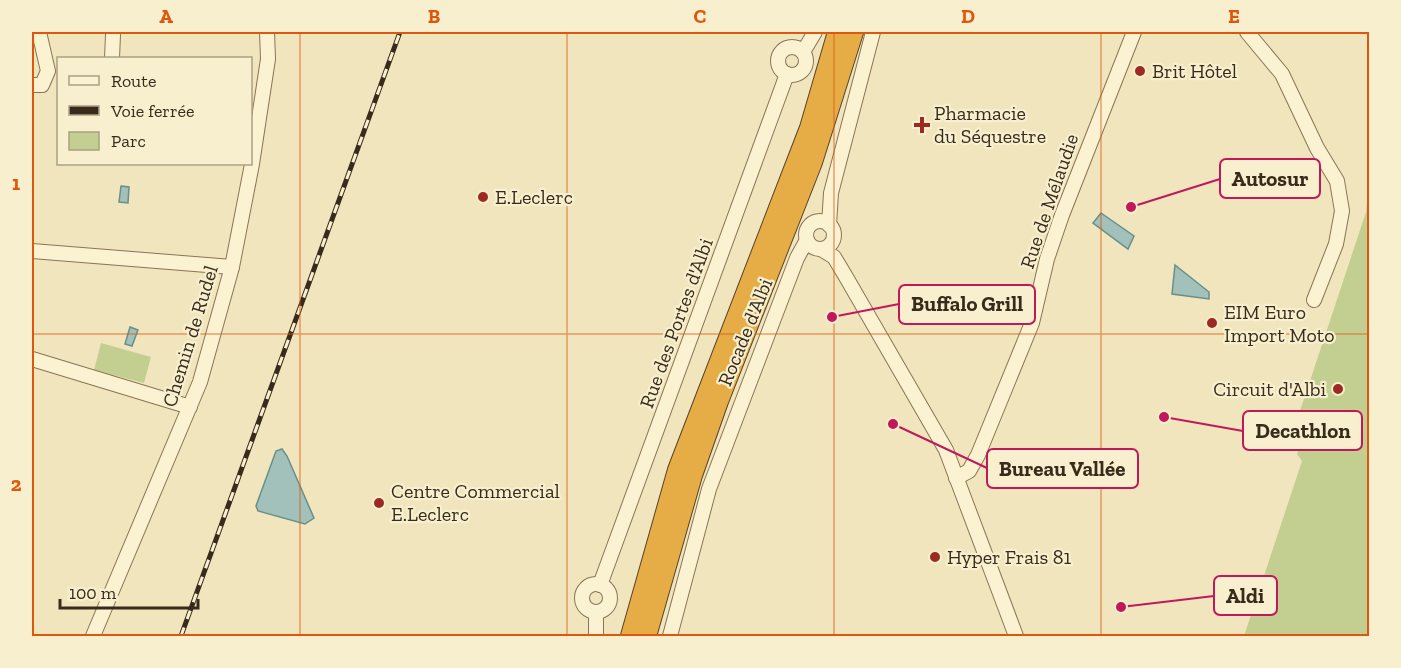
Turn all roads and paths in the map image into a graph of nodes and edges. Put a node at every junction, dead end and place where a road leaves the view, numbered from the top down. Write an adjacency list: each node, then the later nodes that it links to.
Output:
1 (39, 32): 13 (street)
2 (267, 32): 14 (street, Chemin de Rudel)
3 (815, 32): 10 (street)
4 (836, 32): 31 (highway, Rocade d'Albi)
5 (853, 32): 32 (highway, Rocade d'Albi)
6 (873, 32): 17 (street)
7 (1134, 32): 26 (street, Rue de Mélaudie)
8 (1247, 32): 23 (street)
9 (113, 35): 11 (street)
10 (803, 52): 12 (street); 12 (street)
11 (112, 57)
12 (787, 74): 27 (street, Rue des Portes d'Albi)
13 (32, 86)
14 (257, 97): 15 (street, Chemin de Rudel)
15 (252, 131)
16 (247, 165): 22 (street, Chemin de Rudel)
17 (831, 193): 18 (street); 19 (street)
18 (812, 224): 19 (street); 20 (street)
19 (829, 225): 20 (street)
20 (819, 245): 26 (street); 33 (street)
21 (32, 251): 22 (street)
22 (232, 267): 25 (street, Chemin de Rudel)
23 (1314, 300)
24 (32, 359): 25 (street)
25 (190, 407): 29 (street, Chemin de Rudel)
26 (956, 477): 34 (street)
27 (600, 585): 28 (street); 28 (street)
28 (596, 613): 30 (street)
29 (93, 636)
30 (596, 636)
31 (631, 636)
32 (645, 636)
33 (670, 636)
34 (1016, 636)

